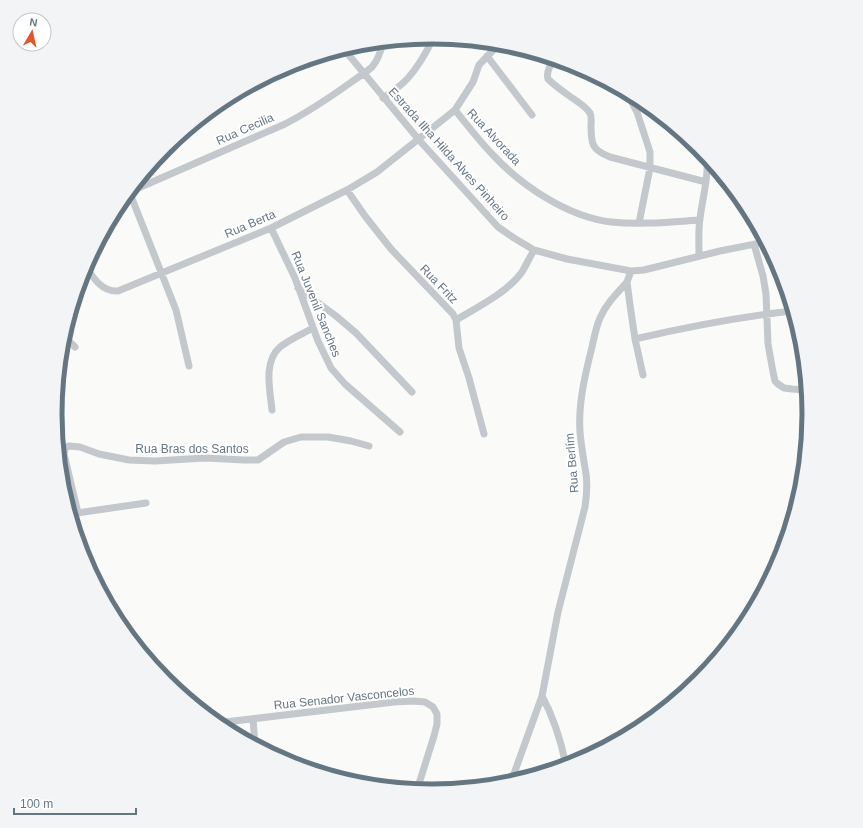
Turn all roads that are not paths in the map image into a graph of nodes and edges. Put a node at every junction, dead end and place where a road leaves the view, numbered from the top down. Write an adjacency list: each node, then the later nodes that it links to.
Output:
1 (430, 44): 8 (street)
2 (382, 47): 7 (street, Rua Cecilia)
3 (494, 49): 5 (street, Rua Berta)
4 (348, 54): 7 (street, Estrada Ilha Hilda Alves Pinheiro)
5 (487, 56): 10 (street, Rua Berta); 11 (street)
6 (551, 65): 14 (street)
7 (364, 73): 8 (street, Estrada Ilha Hilda Alves Pinheiro); 16 (street, Rua Cecilia)
8 (383, 98): 12 (street, Estrada Ilha Hilda Alves Pinheiro)
9 (632, 103): 14 (street)
10 (455, 110): 12 (street, Rua Berta); 20 (street, Rua Alvorada)
11 (532, 115)
12 (418, 140): 17 (street, Rua Berta); 24 (street, Estrada Ilha Hilda Alves Pinheiro)
13 (708, 167): 15 (street)
14 (650, 168): 15 (street); 20 (street)
15 (706, 182): 19 (street)
16 (139, 188)
17 (347, 190): 21 (street, Rua Berta); 33 (street, Rua Fritz)
18 (131, 198): 28 (street)
19 (699, 220): 20 (street, Rua Alvorada); 25 (street)
20 (639, 223)
21 (272, 228): 28 (street, Rua Berta); 30 (street, Rua Juvenil Sanches)
22 (759, 242): 23 (street, Estrada Ilha Hilda Alves Pinheiro)
23 (754, 244): 25 (street, Estrada Ilha Hilda Alves Pinheiro); 32 (street)
24 (534, 250): 26 (street, Estrada Ilha Hilda Alves Pinheiro); 33 (street)
25 (699, 256): 26 (street, Estrada Ilha Hilda Alves Pinheiro)
26 (631, 271): 29 (street)
27 (90, 272): 28 (street, Rua Berta)
28 (162, 272): 38 (street)
29 (627, 282): 35 (street); 49 (street, Rua Berlím)
30 (298, 288): 34 (street, Rua Juvenil Sanches); 41 (street)
31 (787, 312): 32 (street)
32 (767, 314): 35 (street); 40 (street)
33 (456, 320): 44 (street, Rua Fritz)
34 (313, 328): 42 (street); 43 (street, Rua Juvenil Sanches)
35 (635, 339): 39 (street)
36 (69, 341): 37 (street)
37 (75, 347)
38 (189, 366)
39 (643, 375)
40 (801, 390)
41 (412, 392)
42 (272, 410)
43 (400, 432)
44 (484, 434)
45 (369, 446): 47 (street, Rua Bras dos Santos)
46 (146, 503): 47 (street)
47 (78, 512): 48 (street)
48 (75, 513)
49 (542, 696): 53 (street); 54 (street, Rua Berlím)
50 (253, 719): 51 (street, Rua Senador Vasconcelos); 52 (street); 55 (street, Rua Senador Vasconcelos)
51 (226, 722)
52 (255, 739)
53 (565, 759)
54 (514, 774)
55 (419, 783)

